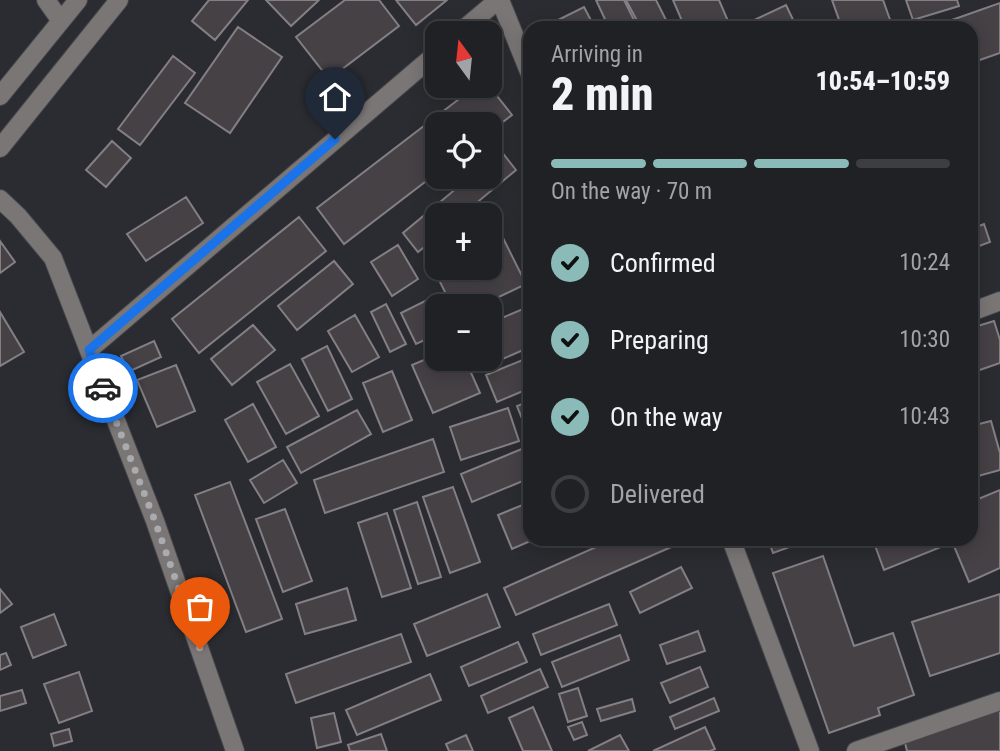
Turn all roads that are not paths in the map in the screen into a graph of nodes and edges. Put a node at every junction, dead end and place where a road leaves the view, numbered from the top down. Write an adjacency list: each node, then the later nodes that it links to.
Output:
1 (46, 0): 5 (street)
2 (78, 0): 5 (street)
3 (119, 0): 10 (street)
4 (499, 0): 6 (street); 7 (street)
5 (61, 21): 9 (street)
6 (474, 21)
7 (523, 57)
8 (425, 62): 14 (street)
9 (0, 96)
10 (0, 149)
11 (0, 199): 14 (street)
12 (1000, 301): 13 (street)
13 (978, 309)
14 (89, 350): 17 (street)
15 (734, 546): 18 (street)
16 (1000, 701): 19 (street)
17 (235, 751)
18 (810, 751)
19 (856, 751)

